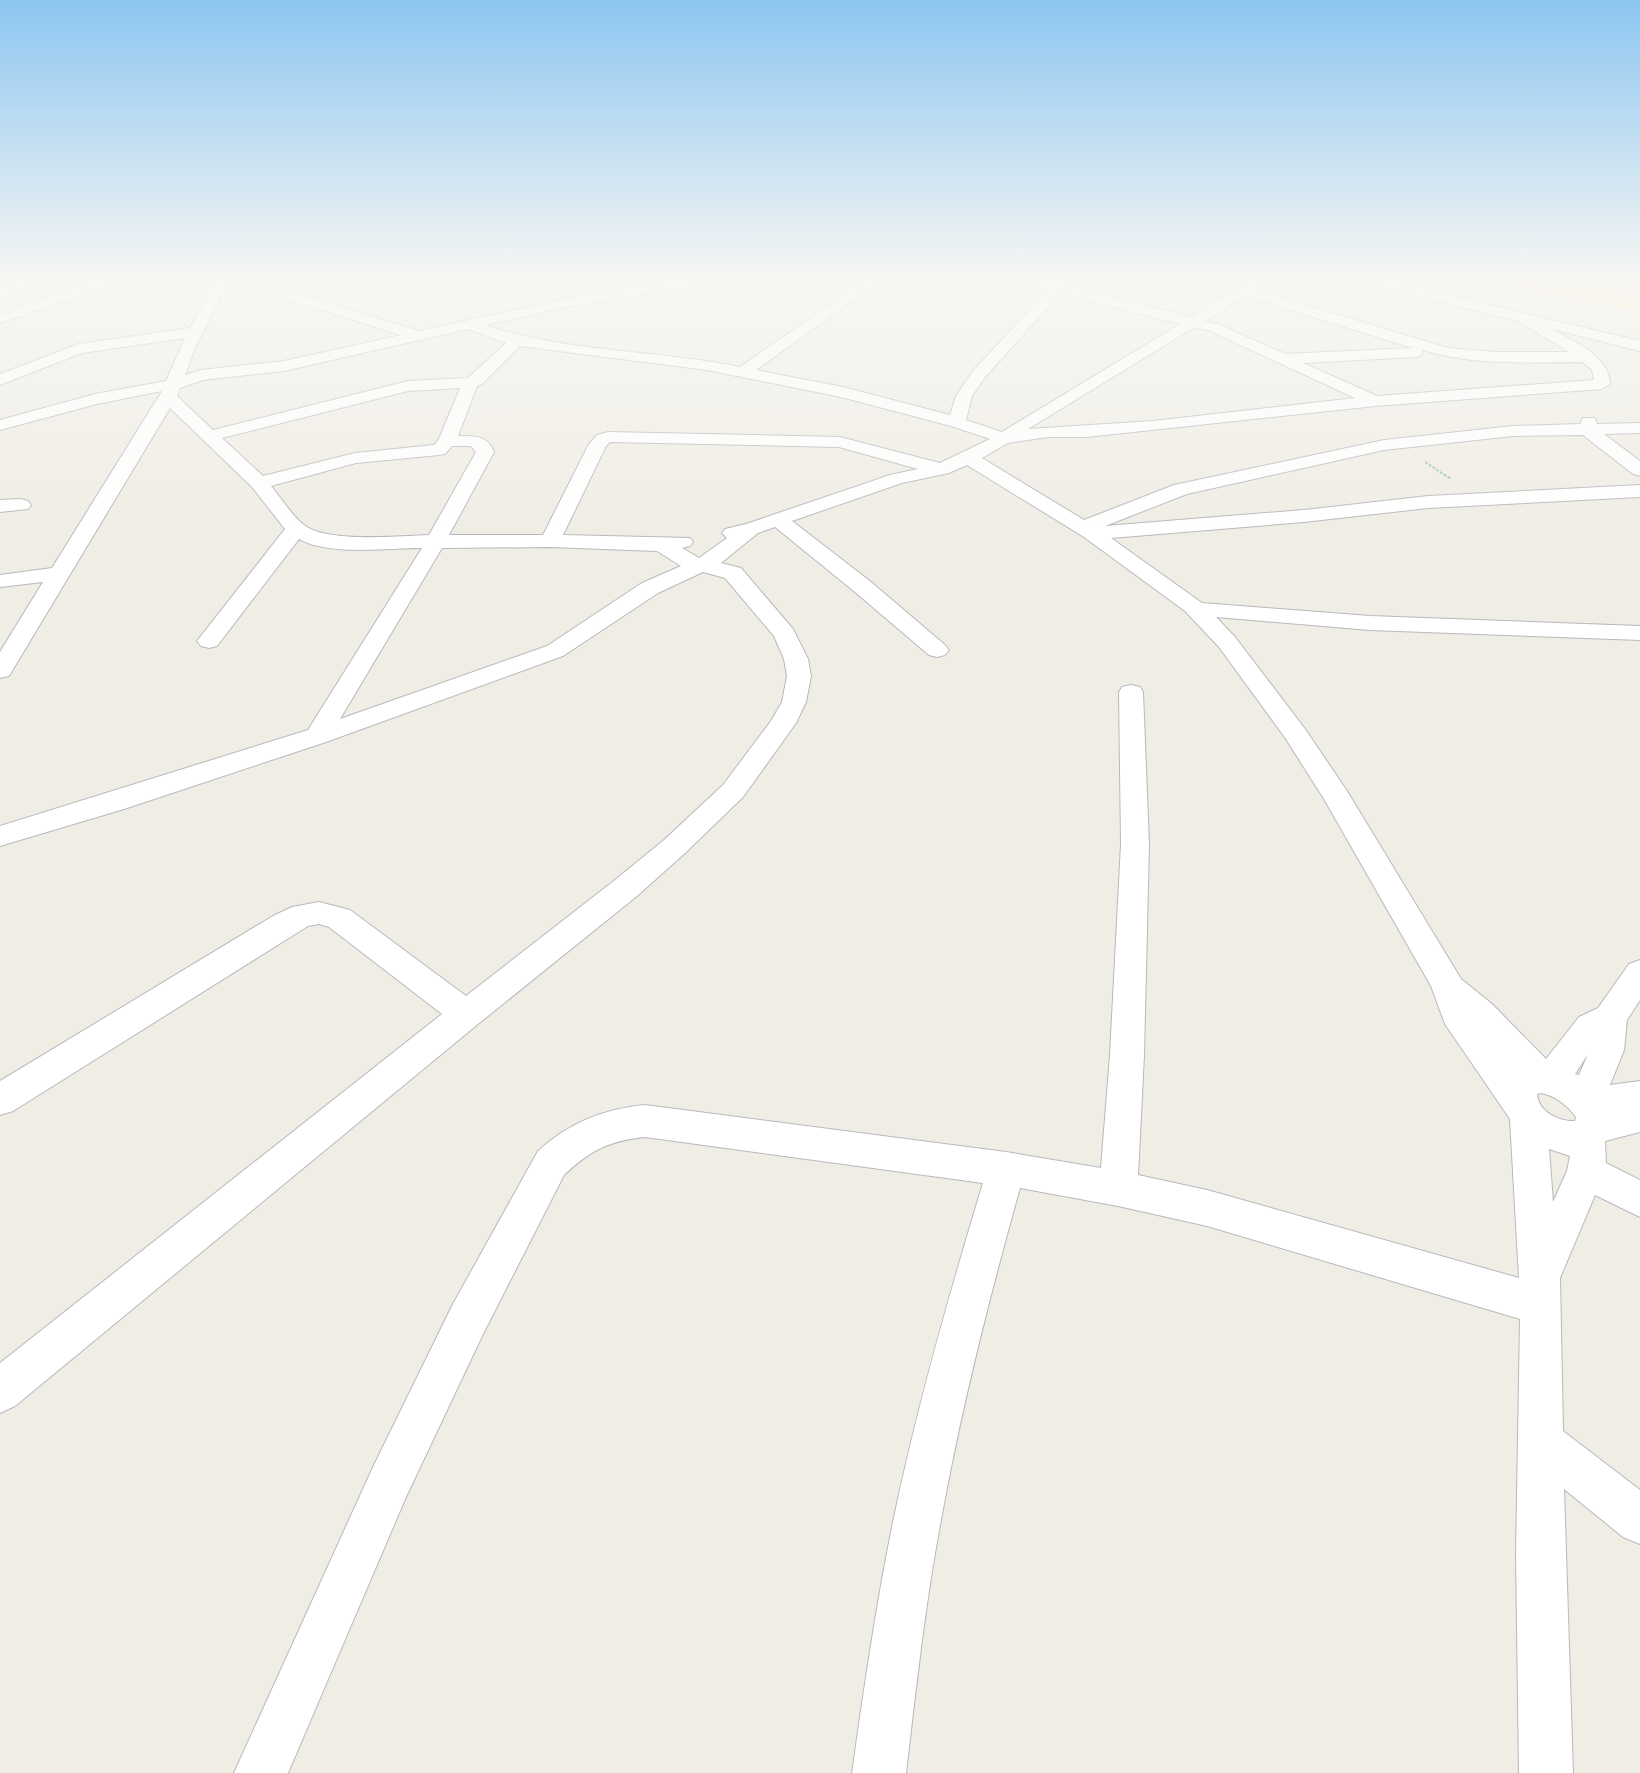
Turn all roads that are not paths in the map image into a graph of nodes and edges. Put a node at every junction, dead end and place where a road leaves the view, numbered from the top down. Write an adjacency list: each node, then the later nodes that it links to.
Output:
1 (46, 363): 12 (street)
2 (182, 363): 15 (street)
3 (298, 363): 15 (street)
4 (494, 363): 13 (street)
5 (683, 363): 11 (street)
6 (756, 363): 11 (street)
7 (989, 363): 17 (street)
8 (1128, 363): 22 (street)
9 (1289, 363): 16 (street)
10 (1592, 363): 14 (street)
11 (743, 372): 17 (street)
12 (0, 380)
13 (470, 383): 21 (street); 23 (street)
14 (1602, 384): 16 (street); 19 (street)
15 (172, 391): 18 (street); 21 (street); 41 (street)
16 (1375, 401): 22 (street)
17 (957, 422): 22 (street)
18 (0, 425)
19 (1587, 428): 20 (street); 26 (street); 34 (street)
20 (1640, 428)
21 (210, 436): 27 (street)
22 (1006, 438): 24 (street)
23 (447, 441): 27 (street); 36 (street)
24 (969, 458): 25 (street); 34 (street)
25 (942, 469): 31 (street); 35 (street)
26 (1640, 470)
27 (259, 483): 32 (street)
28 (1640, 491): 34 (street)
29 (21, 505): 30 (street)
30 (0, 506)
31 (778, 520): 33 (street); 48 (street)
32 (296, 529): 36 (street); 47 (street)
33 (751, 529): 37 (street); 39 (street)
34 (1086, 531): 44 (street)
35 (550, 541): 36 (street); 38 (street)
36 (435, 543): 51 (street)
37 (701, 544): 38 (street); 39 (street)
38 (670, 551): 40 (street); 43 (street)
39 (729, 562): 40 (street); 54 (street)
40 (700, 566): 43 (street)
41 (60, 574): 42 (street); 46 (street)
42 (0, 581)
43 (650, 588): 51 (street)
44 (1196, 609): 45 (street); 56 (street)
45 (1640, 633)
46 (11, 638): 49 (street)
47 (209, 641)
48 (937, 650)
49 (0, 671)
50 (1131, 692): 62 (street)
51 (317, 736): 52 (street)
52 (0, 836)
53 (1640, 972): 55 (street)
54 (466, 1014): 58 (street); 65 (street)
55 (1610, 1018): 56 (street); 60 (street)
56 (1535, 1095): 60 (street); 60 (street); 64 (street)
57 (1640, 1096): 60 (street)
58 (0, 1100)
59 (1640, 1116): 60 (street)
60 (1588, 1127): 63 (street); 64 (street)
61 (1006, 1169): 62 (street); 68 (street); 69 (street)
62 (1118, 1188): 64 (street)
63 (1640, 1199)
64 (1540, 1291): 66 (street)
65 (0, 1390)
66 (1540, 1442): 67 (street); 70 (street)
67 (1640, 1520)
68 (261, 1773)
69 (879, 1773)
70 (1546, 1773)

